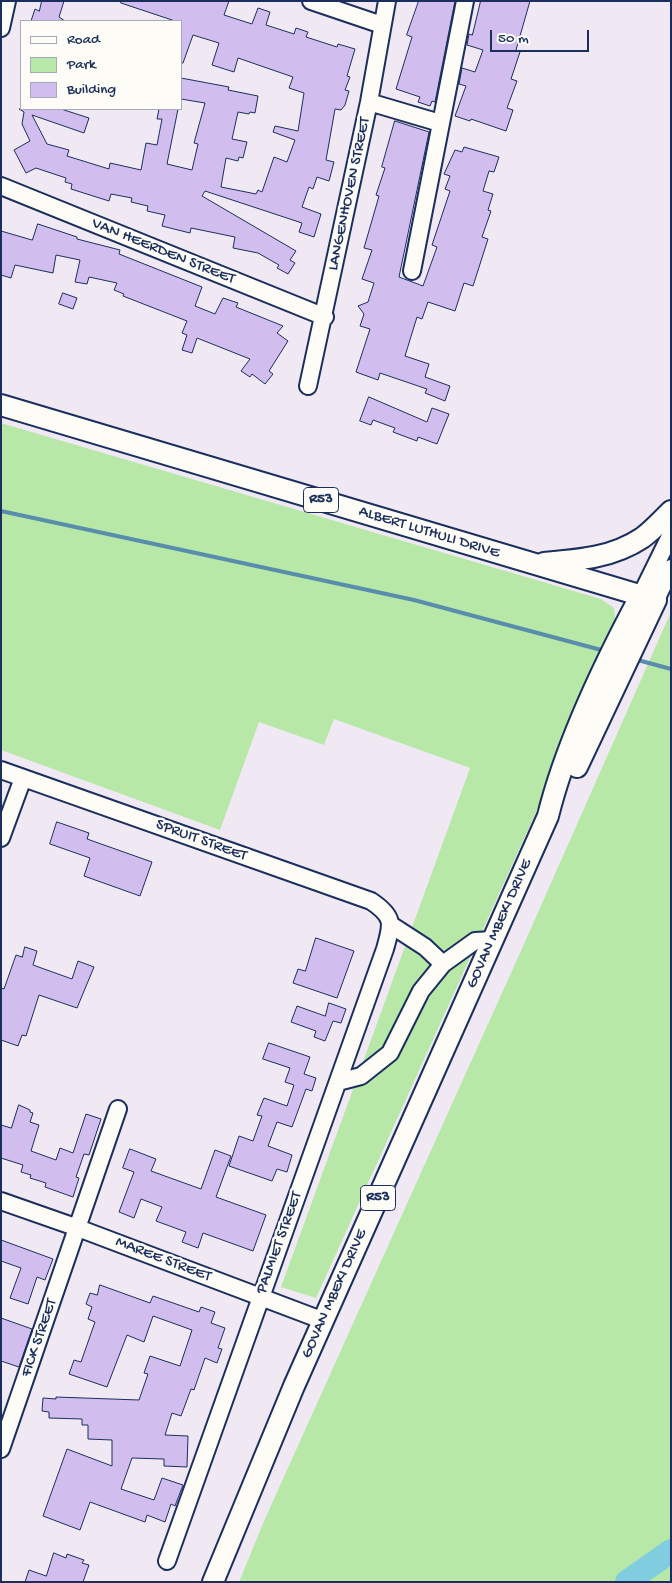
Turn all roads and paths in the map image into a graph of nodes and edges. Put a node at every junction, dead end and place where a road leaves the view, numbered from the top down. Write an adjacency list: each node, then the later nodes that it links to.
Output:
1 (7, 1): 6 (street)
2 (312, 1): 5 (street)
3 (387, 1): 5 (street, LANGENHOVEN STREET)
4 (466, 1): 8 (street)
5 (382, 25): 7 (street, LANGENHOVEN STREET)
6 (1, 28)
7 (369, 102): 8 (street); 11 (street, LANGENHOVEN STREET)
8 (440, 123): 10 (street)
9 (1, 186): 11 (street, VAN HEERDEN STREET)
10 (412, 271)
11 (325, 317): 12 (street, LANGENHOVEN STREET)
12 (308, 386)
13 (1, 405): 16 (main road, ALBERT LUTHULI DRIVE / R53)
14 (671, 511): 16 (main road)
15 (671, 534): 18 (street, GOVAN MBEKI DRIVE)
16 (534, 564): 18 (main road, ALBERT LUTHULI DRIVE / R53)
17 (671, 568): 18 (street, GOVAN MBEKI DRIVE)
18 (648, 598): 23 (main road, GOVAN MBEKI DRIVE / R53)
19 (1, 770): 20 (street, SPRUIT STREET)
20 (23, 778): 21 (street); 22 (street, SPRUIT STREET)
21 (1, 838)
22 (391, 925): 24 (street, SPRUIT STREET); 25 (street, PALMIET STREET)
23 (492, 940): 24 (street); 30 (main road, GOVAN MBEKI DRIVE / R53)
24 (443, 964): 25 (street)
25 (338, 1082): 29 (street, PALMIET STREET)
26 (118, 1109): 28 (street, FICK STREET)
27 (1, 1201): 28 (street, MAREE STREET)
28 (78, 1228): 29 (street, MAREE STREET); 31 (street, FICK STREET)
29 (261, 1297): 30 (street, MAREE STREET); 32 (street, PALMIET STREET)
30 (324, 1321): 33 (main road, GOVAN MBEKI DRIVE / R53)
31 (1, 1449)
32 (167, 1561)
33 (213, 1582)

